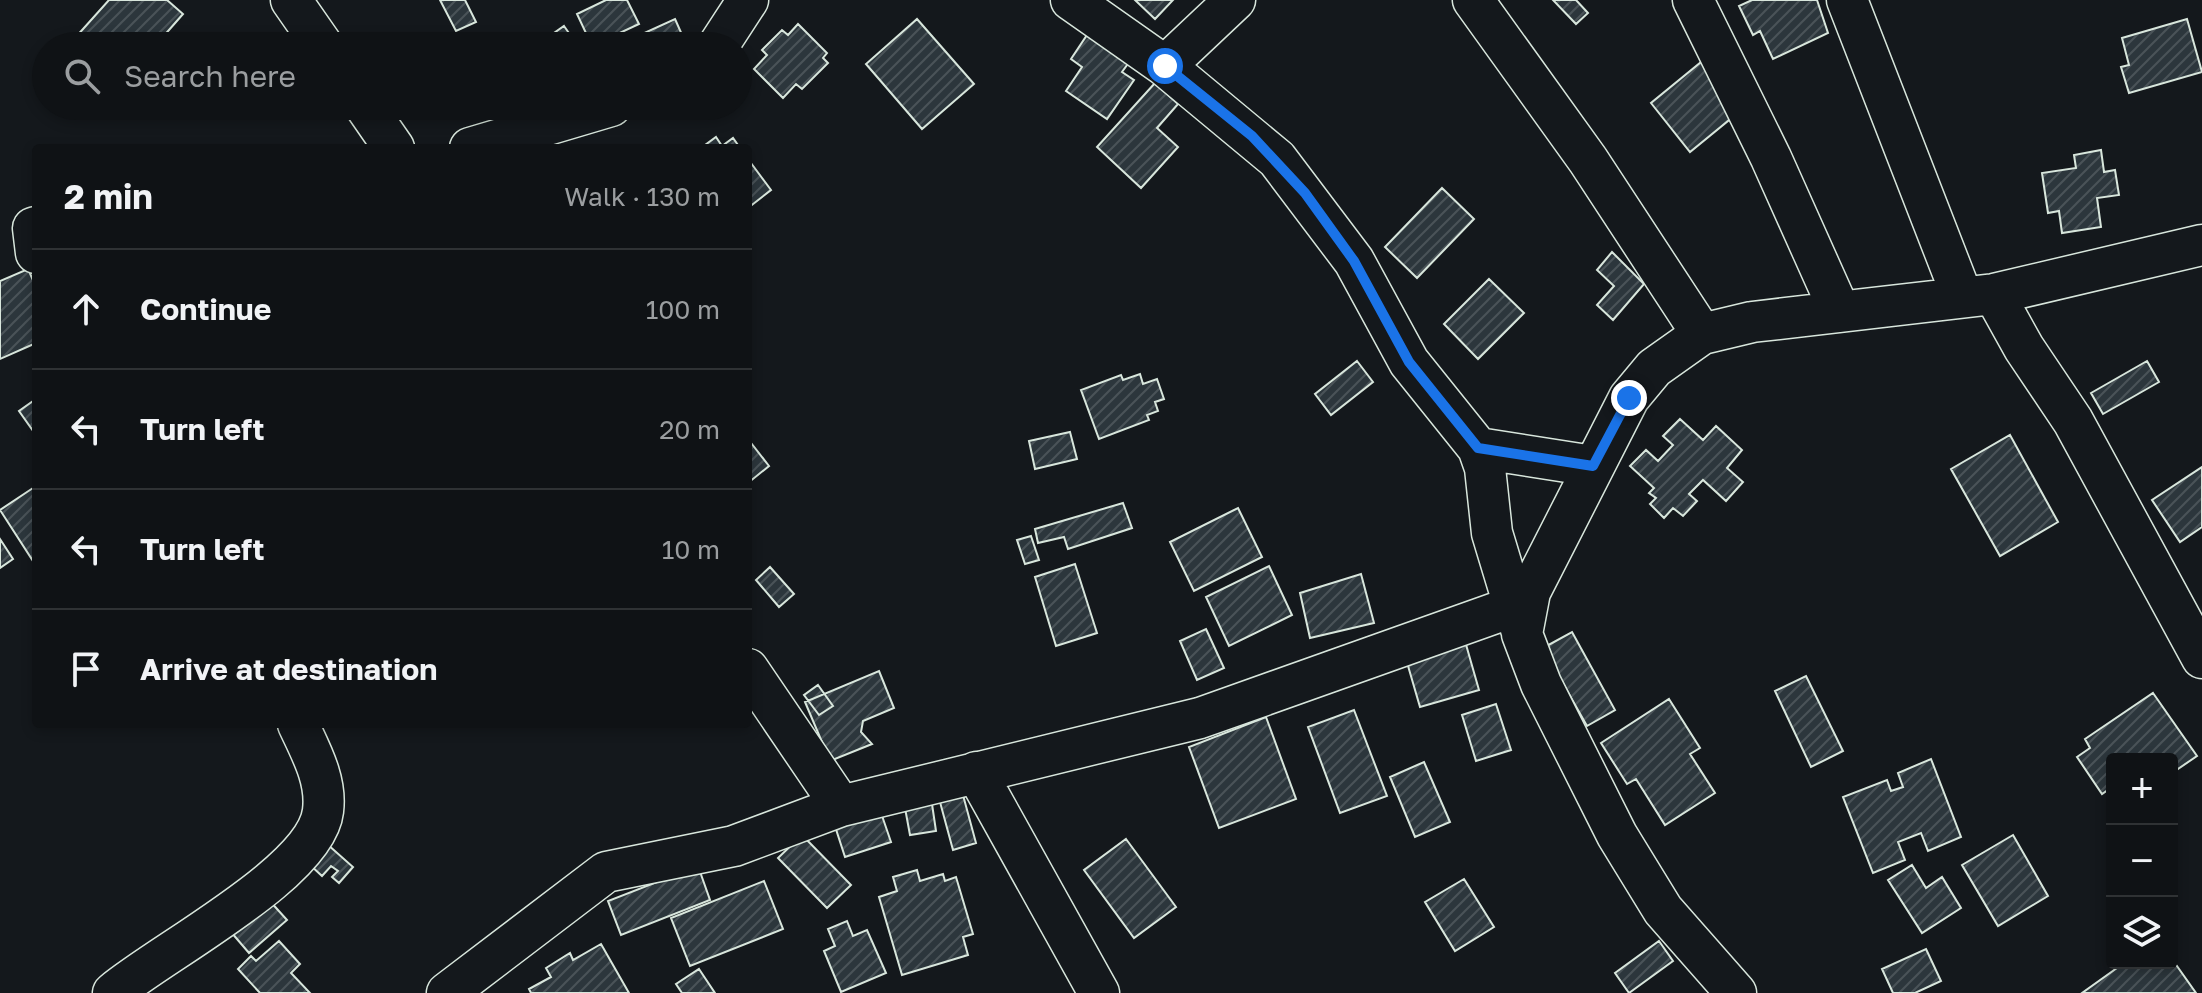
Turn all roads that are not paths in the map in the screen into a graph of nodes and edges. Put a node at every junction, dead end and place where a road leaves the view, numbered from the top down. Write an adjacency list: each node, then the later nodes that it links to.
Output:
1 (291, 0): 8 (street)
2 (748, 0): 9 (street)
3 (1071, 0): 10 (street)
4 (1235, 0): 10 (street)
5 (1473, 0): 18 (street)
6 (1693, 0): 17 (street)
7 (1847, 0): 16 (street)
8 (313, 32)
9 (727, 32)
10 (1165, 66): 19 (street)
11 (375, 120): 13 (street)
12 (564, 120): 14 (street)
13 (391, 144)
14 (483, 144)
15 (2202, 245): 16 (street)
16 (1978, 295): 17 (street); 22 (street)
17 (1840, 312): 18 (street)
18 (1702, 334): 20 (street)
19 (1478, 448): 20 (street); 21 (street)
20 (1593, 466): 21 (street)
21 (1518, 620): 25 (street); 30 (street)
22 (2202, 658)
23 (752, 673): 26 (street)
24 (300, 728): 27 (street)
25 (976, 772): 26 (street); 29 (street)
26 (841, 806): 28 (street)
27 (113, 993)
28 (447, 993)
29 (1099, 993)
30 (1736, 993)

